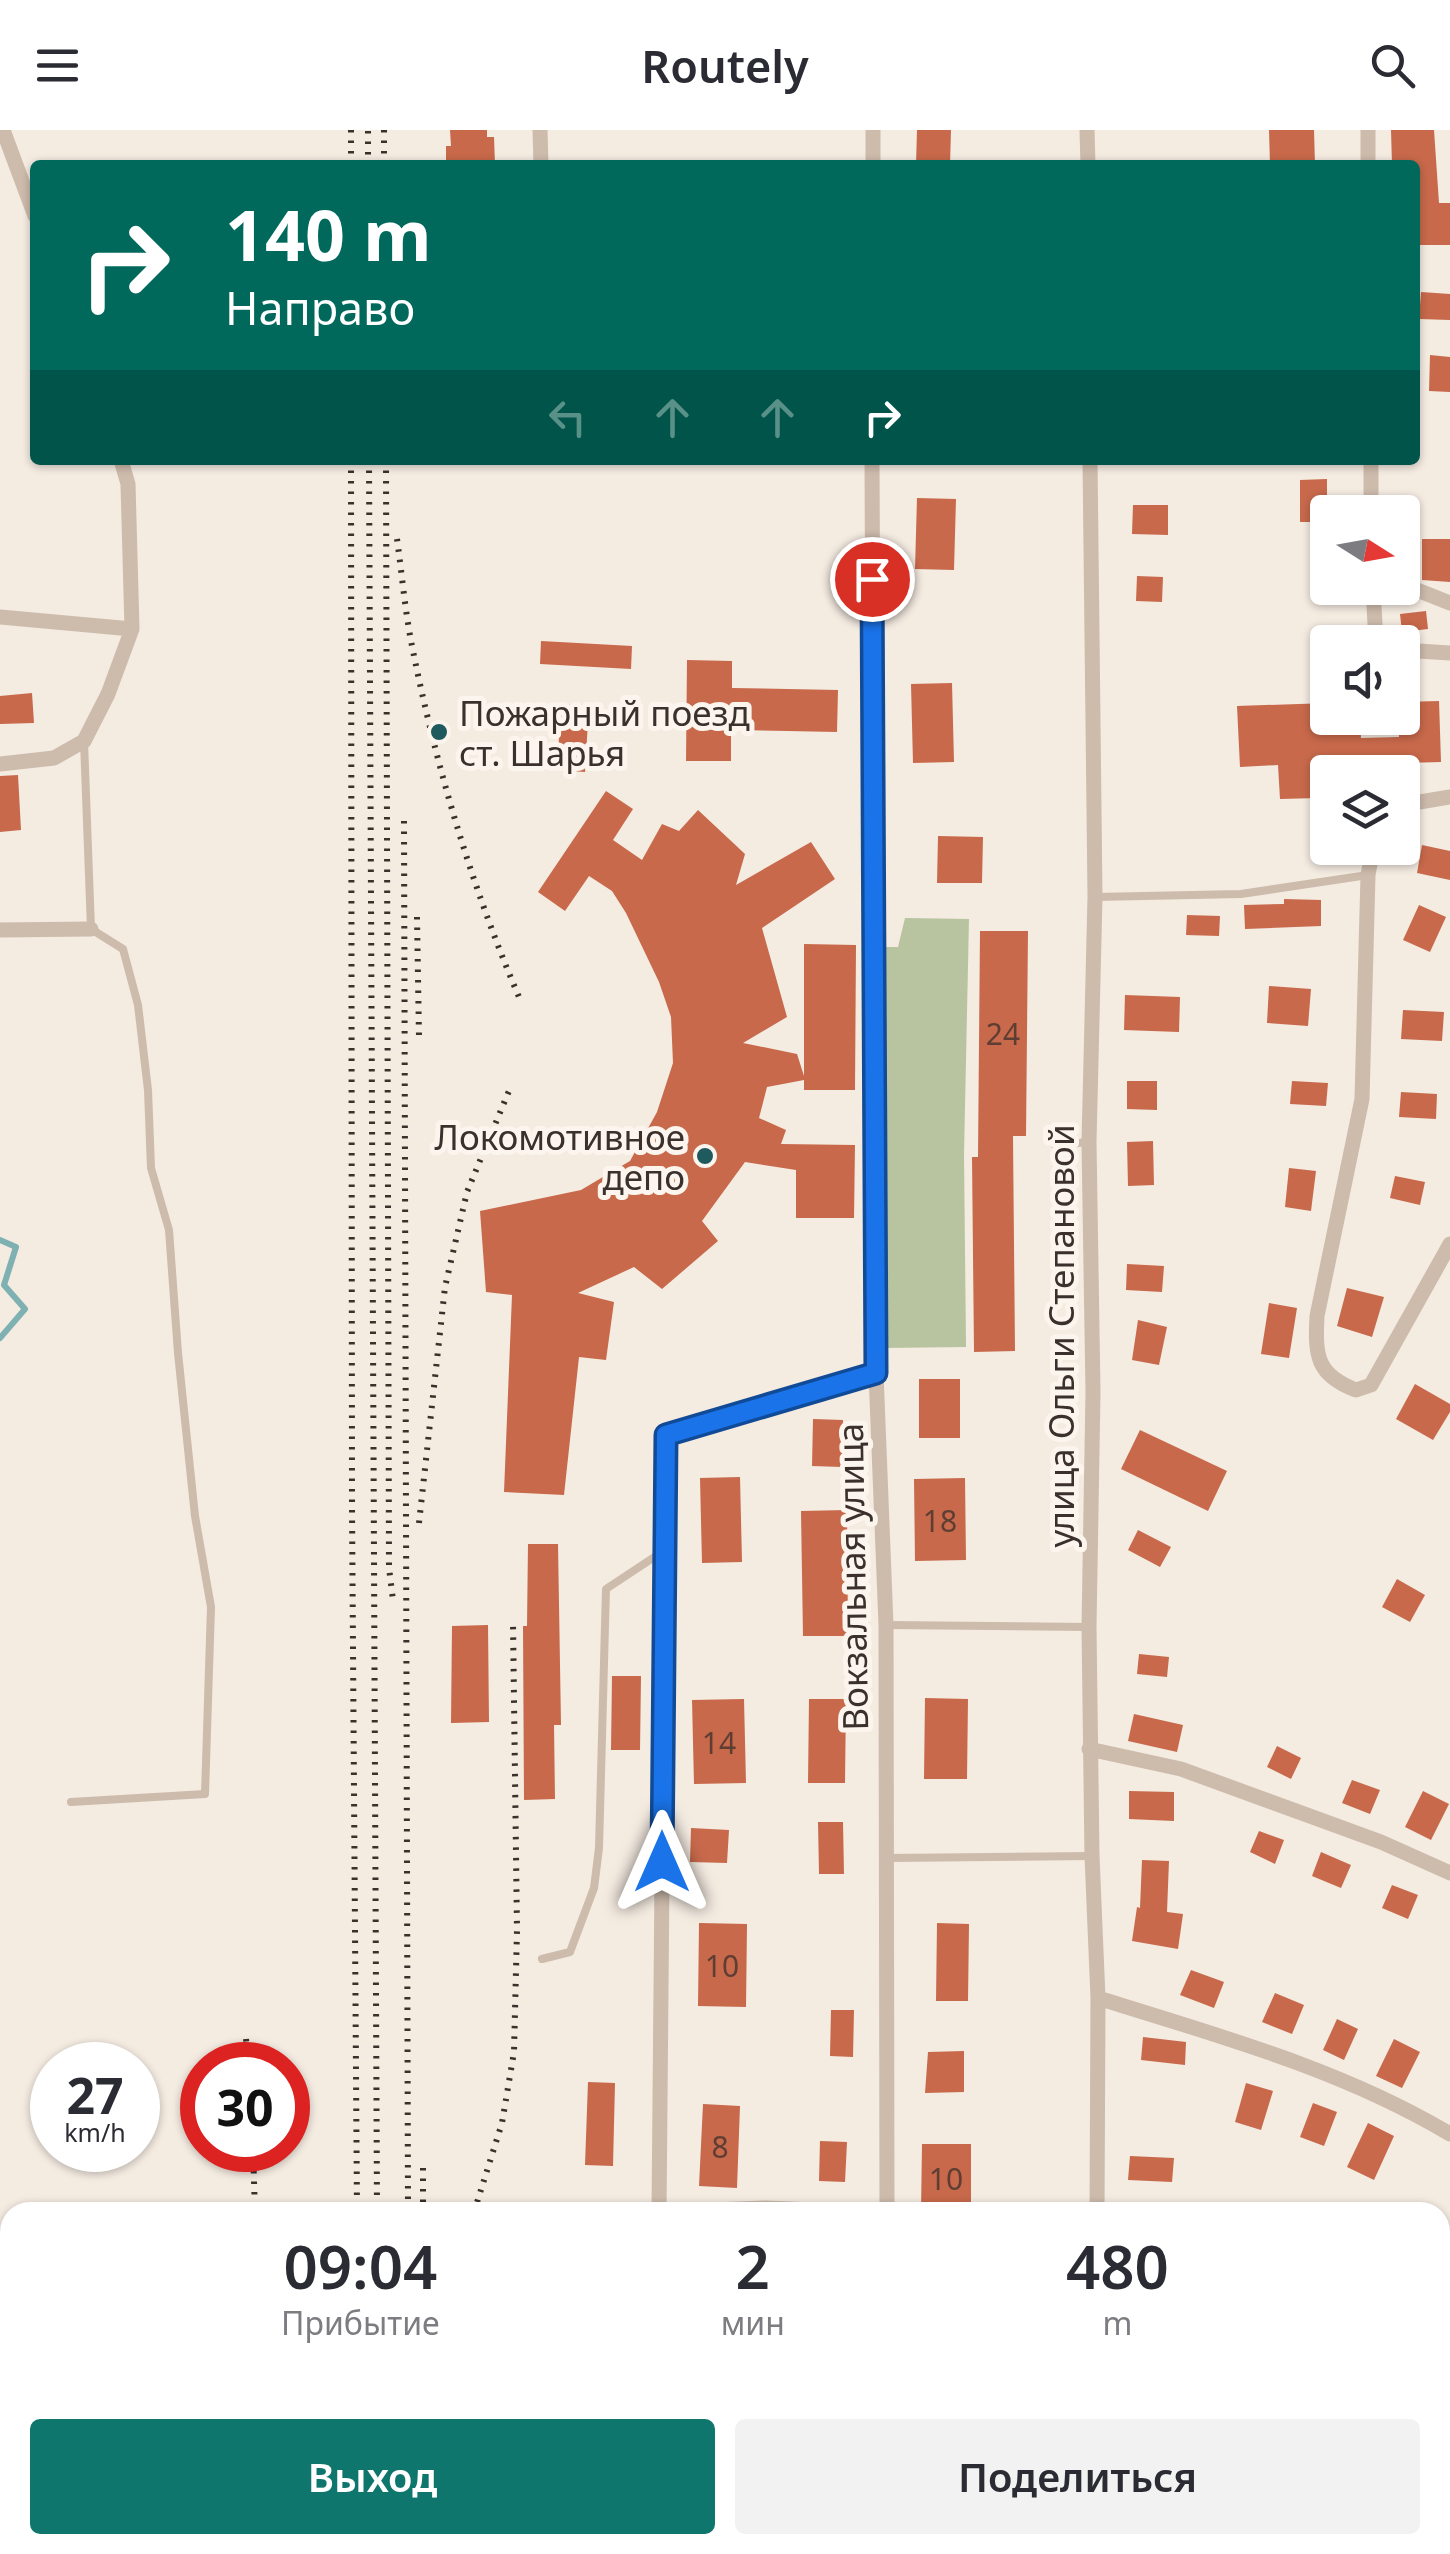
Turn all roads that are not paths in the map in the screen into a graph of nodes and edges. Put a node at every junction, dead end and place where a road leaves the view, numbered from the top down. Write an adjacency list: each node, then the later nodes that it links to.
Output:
1 (3, 130): 10 (street)
2 (540, 130): 6 (street)
3 (873, 130): 7 (street)
4 (1087, 130): 8 (street)
5 (1368, 130): 9 (street)
6 (541, 160)
7 (873, 160)
8 (1088, 160)
9 (1368, 160)
10 (30, 203)
11 (122, 465): 19 (street)
12 (872, 465): 34 (street, Вокзальная улица)
13 (1090, 465): 28 (street, улица Ольги Степановой)
14 (1371, 465): 15 (street)
15 (1371, 495)
16 (1420, 591): 17 (street)
17 (1450, 603)
18 (0, 617): 19 (street)
19 (132, 629): 22 (street)
20 (1420, 651): 21 (street)
21 (1450, 653)
22 (84, 740): 23 (street); 29 (lane)
23 (0, 764)
24 (1450, 798): 25 (street)
25 (1420, 802)
26 (1370, 865): 27 (street)
27 (1368, 875): 28 (lane); 33 (street)
28 (1095, 897): 31 (street, улица Ольги Степановой)
29 (91, 929): 30 (street); 39 (lane)
30 (0, 930)
31 (1088, 1142): 32 (lane); 37 (street, улица Ольги Степановой)
32 (1055, 1146)
33 (1450, 1244)
34 (876, 1373): 35 (street); 36 (street, Вокзальная улица)
35 (665, 1550): 43 (lane); 46 (street)
36 (886, 1625): 37 (lane); 41 (street, Вокзальная улица)
37 (1089, 1627): 38 (street, улица Ольги Степановой)
38 (1090, 1750): 40 (street, улица Ольги Степановой); 42 (street)
39 (71, 1802)
40 (1092, 1856): 41 (lane); 44 (street, улица Ольги Степановой)
41 (886, 1858): 47 (street, Вокзальная улица)
42 (1450, 1874)
43 (542, 1959)
44 (1098, 1998): 45 (street); 48 (street, улица Ольги Степановой)
45 (1450, 2134)
46 (660, 2202)
47 (887, 2202)
48 (1096, 2202)

